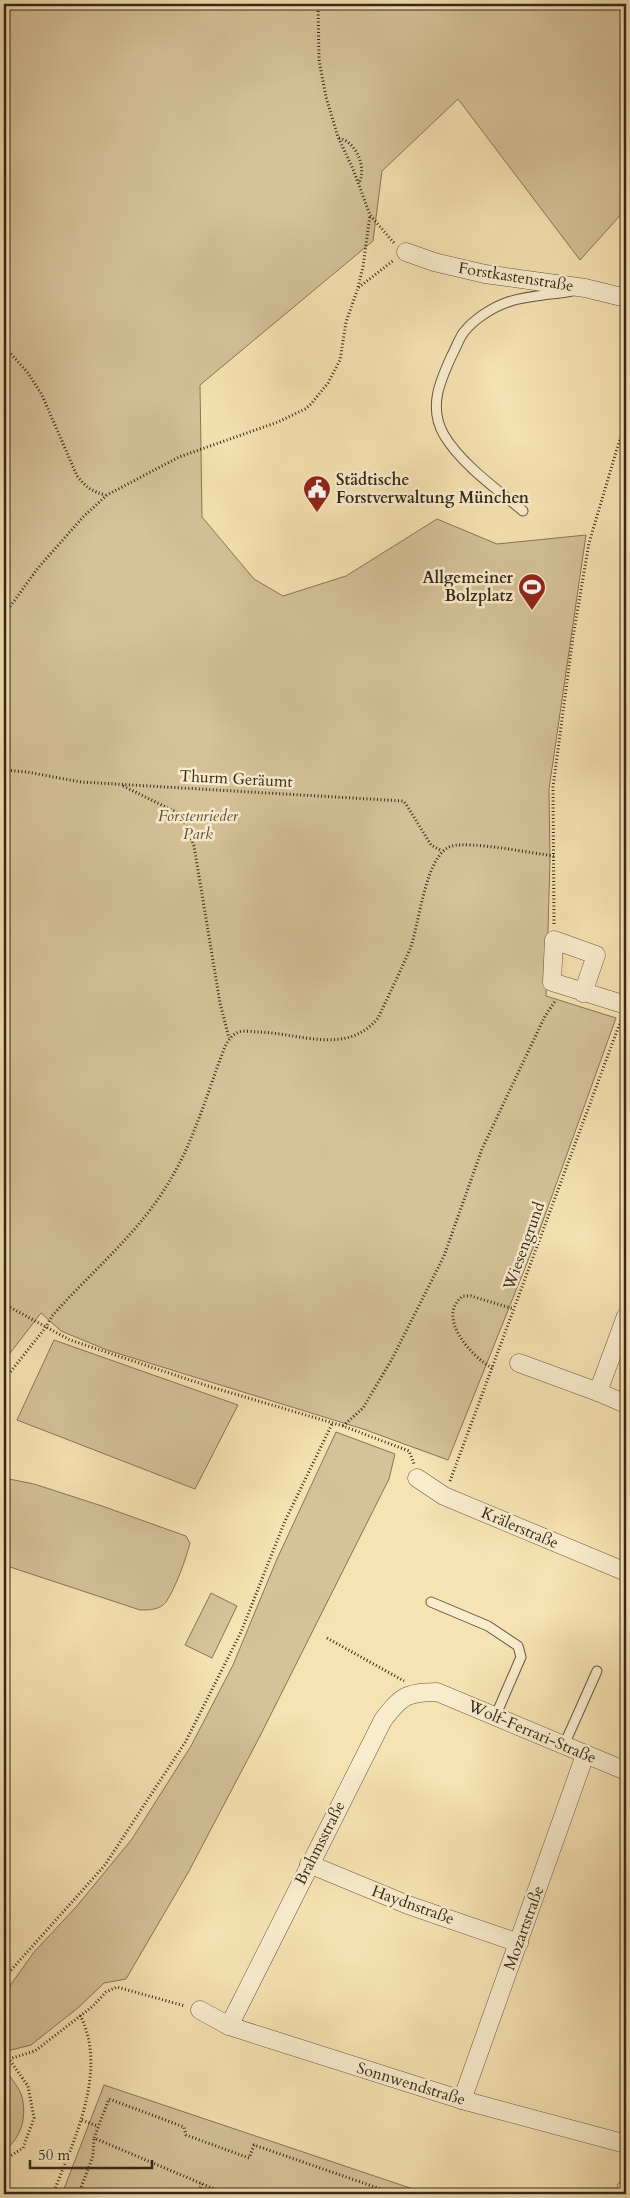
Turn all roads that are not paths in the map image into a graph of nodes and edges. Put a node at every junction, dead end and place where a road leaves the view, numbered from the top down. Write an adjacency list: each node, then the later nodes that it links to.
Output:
1 (406, 252): 2 (street, Forstkastenstraße)
2 (585, 288): 3 (street, Forstkastenstraße); 4 (lane)
3 (626, 298)
4 (523, 511)
5 (583, 993): 5 (street); 6 (street)
6 (625, 1010)
7 (626, 1316): 9 (street)
8 (519, 1363): 9 (street)
9 (598, 1392): 10 (street)
10 (626, 1404)
11 (417, 1478): 12 (street, Krälerstraße)
12 (626, 1572)
13 (431, 1602): 16 (lane)
14 (597, 1671): 17 (lane)
15 (438, 1692): 16 (street, Wolf-Ferrari-Straße); 20 (street, Brahmsstraße)
16 (495, 1717): 17 (street, Wolf-Ferrari-Straße)
17 (564, 1745): 18 (street, Wolf-Ferrari-Straße)
18 (585, 1755): 19 (street, Wolf-Ferrari-Straße); 21 (street, Mozartstraße)
19 (626, 1771)
20 (309, 1864): 21 (street, Haydnstraße); 23 (street, Brahmsstraße)
21 (520, 1943): 24 (street, Mozartstraße)
22 (200, 2010): 23 (street, Sonnwendstraße)
23 (228, 2026): 24 (street, Sonnwendstraße)
24 (462, 2100): 25 (street, Sonnwendstraße)
25 (626, 2144)
26 (626, 2189): 27 (street)
27 (624, 2194)

